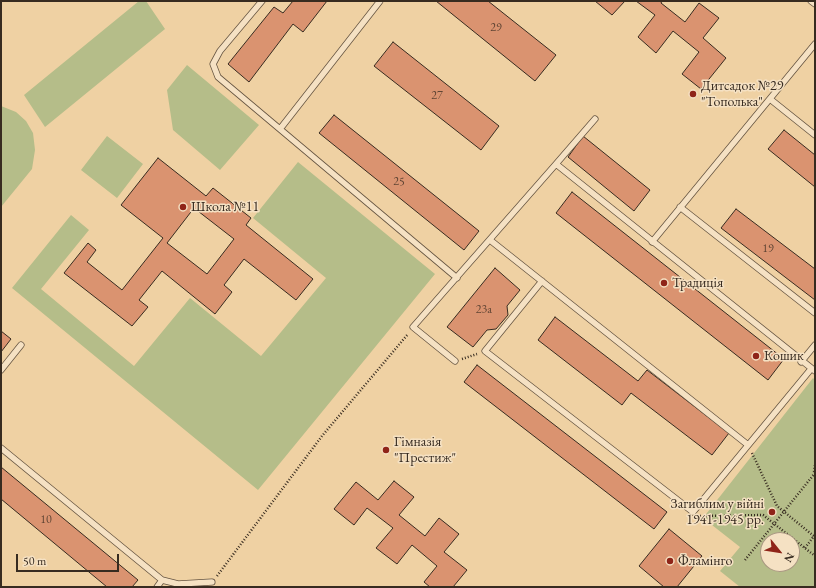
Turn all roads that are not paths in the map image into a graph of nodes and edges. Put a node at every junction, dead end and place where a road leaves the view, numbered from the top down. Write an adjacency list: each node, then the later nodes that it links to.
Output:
1 (262, 1): 8 (lane)
2 (380, 1): 8 (lane)
3 (811, 1): 4 (lane)
4 (815, 4)
5 (815, 44): 6 (lane)
6 (770, 99): 9 (lane); 11 (lane)
7 (595, 119): 10 (lane)
8 (280, 129): 14 (lane)
9 (815, 135)
10 (556, 164): 12 (lane); 13 (lane)
11 (680, 207): 13 (lane); 16 (lane)
12 (490, 240): 14 (lane); 15 (lane)
13 (652, 242): 20 (lane)
14 (457, 278): 19 (lane)
15 (542, 281): 23 (lane); 23 (lane)
16 (815, 313)
17 (21, 345): 21 (lane)
18 (815, 345): 20 (lane)
19 (455, 361)
20 (802, 362): 22 (lane)
21 (1, 370)
22 (813, 370): 23 (lane)
23 (748, 445)
24 (1, 448): 25 (lane)
25 (162, 580): 27 (lane); 28 (lane)
26 (212, 582): 27 (lane)
27 (180, 586)
28 (157, 587)

